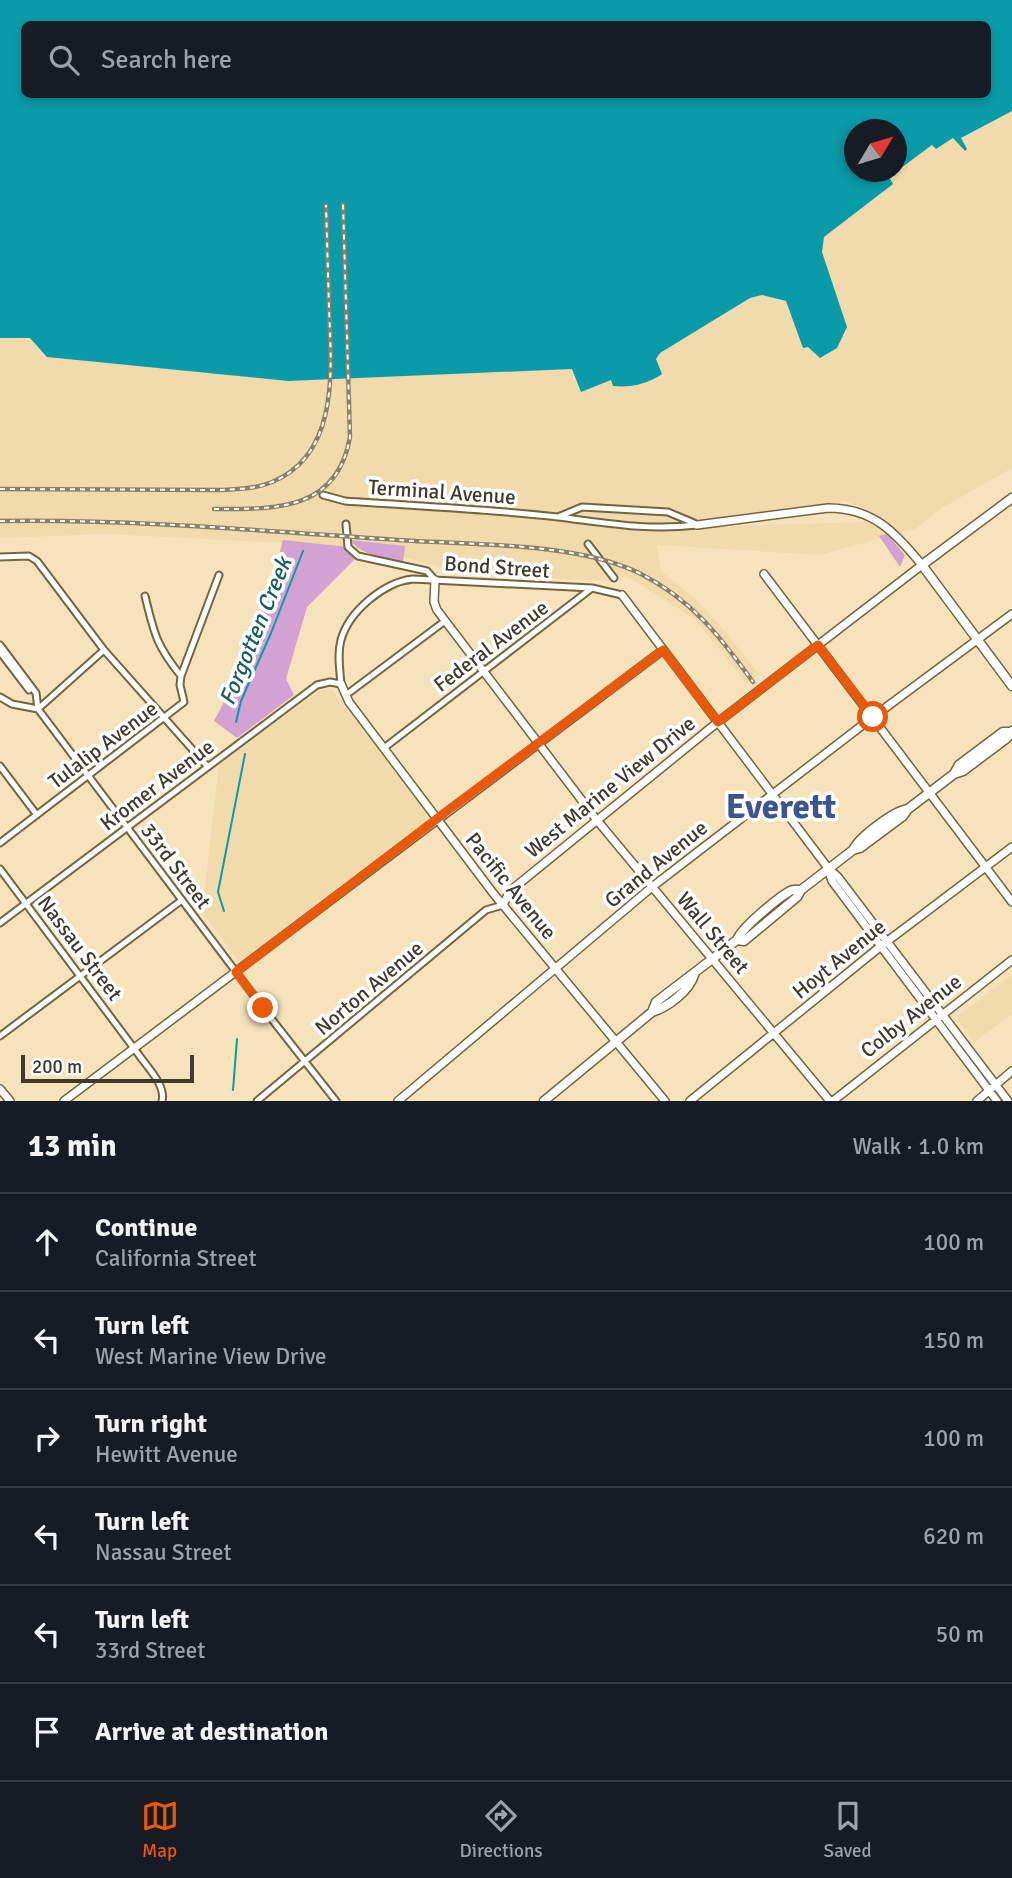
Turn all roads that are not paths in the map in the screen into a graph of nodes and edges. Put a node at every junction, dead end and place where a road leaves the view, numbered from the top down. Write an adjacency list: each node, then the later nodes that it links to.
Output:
1 (323, 495): 4 (street, Terminal Avenue)
2 (1012, 498): 10 (main road, West Marine View Drive)
3 (611, 508): 4 (street, Terminal Avenue); 6 (street, Terminal Avenue); 7 (street)
4 (558, 517): 7 (street, Terminal Avenue)
5 (346, 524): 14 (street, Bond Street)
6 (697, 525): 7 (street, Terminal Avenue); 10 (street)
7 (611, 526)
8 (588, 544): 13 (street)
9 (0, 557): 23 (street)
10 (922, 565): 20 (main road); 22 (street, West Marine View Drive)
11 (764, 574): 22 (street)
12 (219, 575): 27 (street, Tulalip Avenue)
13 (614, 578)
14 (435, 580): 15 (street, Bond Street); 19 (street, Wall Street); 28 (street)
15 (592, 588): 16 (street); 26 (street, Federal Avenue)
16 (622, 595): 24 (street)
17 (145, 596): 27 (street)
18 (1012, 614): 20 (street, Grand Avenue)
19 (445, 621): 26 (street, Wall Street); 30 (street)
20 (977, 640): 29 (main road); 34 (street, Grand Avenue)
21 (0, 645): 32 (street)
22 (818, 645): 34 (street); 36 (street, West Marine View Drive)
23 (104, 650): 33 (street); 35 (street)
24 (663, 650): 36 (street); 38 (street)
25 (0, 652): 32 (street)
26 (484, 672): 38 (street, Wall Street); 39 (street, Federal Avenue)
27 (181, 676): 35 (street, Tulalip Avenue)
28 (341, 684): 30 (street, Pacific Avenue); 41 (street, Kromer Avenue)
29 (1012, 686)
30 (346, 695): 39 (street, Pacific Avenue)
31 (0, 697): 33 (street)
32 (38, 700): 33 (street)
33 (38, 709): 42 (street, 33rd Street)
34 (873, 717): 43 (street); 44 (street, Grand Avenue)
35 (166, 718): 41 (street); 42 (street, Tulalip Avenue)
36 (718, 722): 44 (street); 47 (street, West Marine View Drive)
37 (1011, 732): 43 (main road)
38 (538, 742): 46 (street); 47 (street, Wall Street)
39 (384, 748): 46 (street, Pacific Avenue)
40 (0, 766): 45 (street)
41 (208, 766): 48 (street, Kromer Avenue)
42 (89, 776): 45 (street, Tulalip Avenue); 48 (street, 33rd Street)
43 (930, 793): 51 (street); 52 (main road)
44 (772, 794): 52 (street); 54 (street, Grand Avenue)
45 (37, 815): 49 (street, Tulalip Avenue)
46 (436, 819): 58 (street, Pacific Avenue); 64 (street)
47 (596, 819): 54 (street, Wall Street); 58 (street, West Marine View Drive)
48 (127, 827): 55 (street, 33rd Street); 57 (street, Kromer Avenue)
49 (0, 843)
50 (1012, 847): 51 (street, Hoyt Avenue)
51 (986, 867): 56 (street); 60 (street, Hoyt Avenue)
52 (828, 868): 60 (street); 61 (main road)
53 (0, 869): 57 (street, Nassau Street)
54 (652, 887): 61 (street, Wall Street); 63 (street, Grand Avenue)
55 (182, 900): 64 (street, 33rd Street); 65 (street)
56 (1012, 902)
57 (25, 904): 59 (street, Kromer Avenue); 65 (street, Nassau Street)
58 (503, 905): 63 (street, Pacific Avenue); 71 (street, Norton Avenue)
59 (0, 923)
60 (884, 944): 66 (street); 67 (street, Hoyt Avenue)
61 (713, 960): 67 (street, Wall Street); 69 (main road)
62 (1012, 960): 66 (street, Colby Avenue)
63 (556, 969): 69 (street, Pacific Avenue); 81 (street, Grand Avenue)
64 (236, 972): 70 (street); 71 (street, 33rd Street)
65 (80, 976): 68 (street); 70 (street, Nassau Street)
66 (939, 1015): 73 (street); 75 (street); 85 (street, Colby Avenue)
67 (774, 1033): 84 (street, Hoyt Avenue); 85 (street, Wall Street)
68 (0, 1036)
69 (616, 1041): 82 (main road); 83 (street, Pacific Avenue)
70 (133, 1048): 76 (street, Nassau Street); 78 (street)
71 (305, 1062): 79 (street, Norton Avenue); 80 (street, 33rd Street)
72 (1012, 1071): 73 (street)
73 (996, 1084): 75 (street); 88 (street)
74 (0, 1089): 77 (street)
75 (989, 1091): 86 (street); 87 (street)
76 (163, 1098)
77 (10, 1101)
78 (64, 1101)
79 (257, 1101)
80 (336, 1101)
81 (398, 1101)
82 (544, 1101)
83 (665, 1101)
84 (690, 1101)
85 (832, 1101)
86 (977, 1101)
87 (997, 1101)
88 (1008, 1101)

